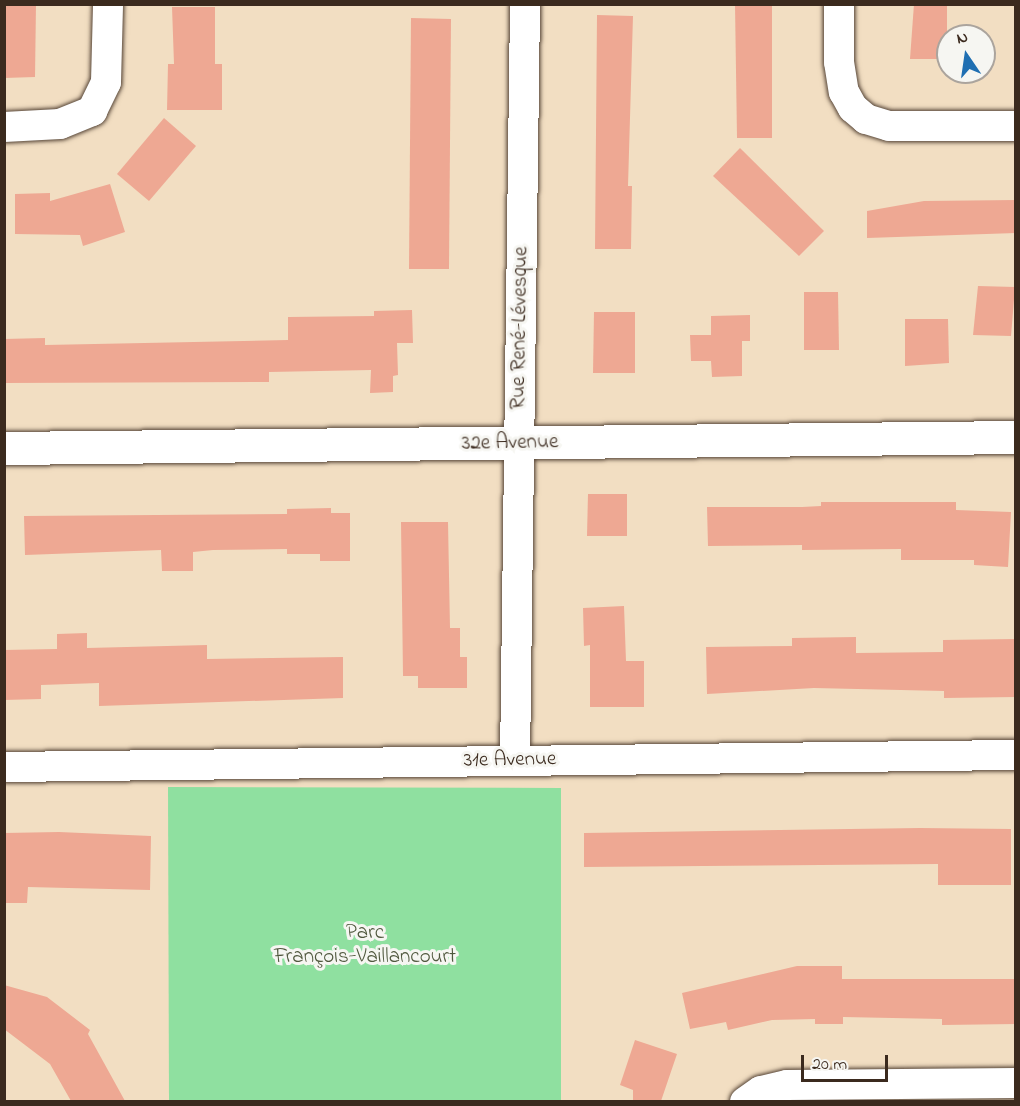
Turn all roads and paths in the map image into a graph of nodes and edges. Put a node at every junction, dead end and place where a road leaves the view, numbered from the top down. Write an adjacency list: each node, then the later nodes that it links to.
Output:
1 (108, 4): 5 (street)
2 (525, 4): 7 (street, Rue René-Lévesque)
3 (839, 4): 4 (street)
4 (1016, 126)
5 (4, 127)
6 (1016, 437): 7 (street, 32e Avenue)
7 (519, 443): 8 (street, 32e Avenue); 10 (street, Rue René-Lévesque)
8 (4, 448)
9 (1016, 755): 10 (street, 31e Avenue)
10 (514, 760): 11 (street, 31e Avenue)
11 (4, 766)
12 (1016, 1083): 13 (street)
13 (745, 1101)

